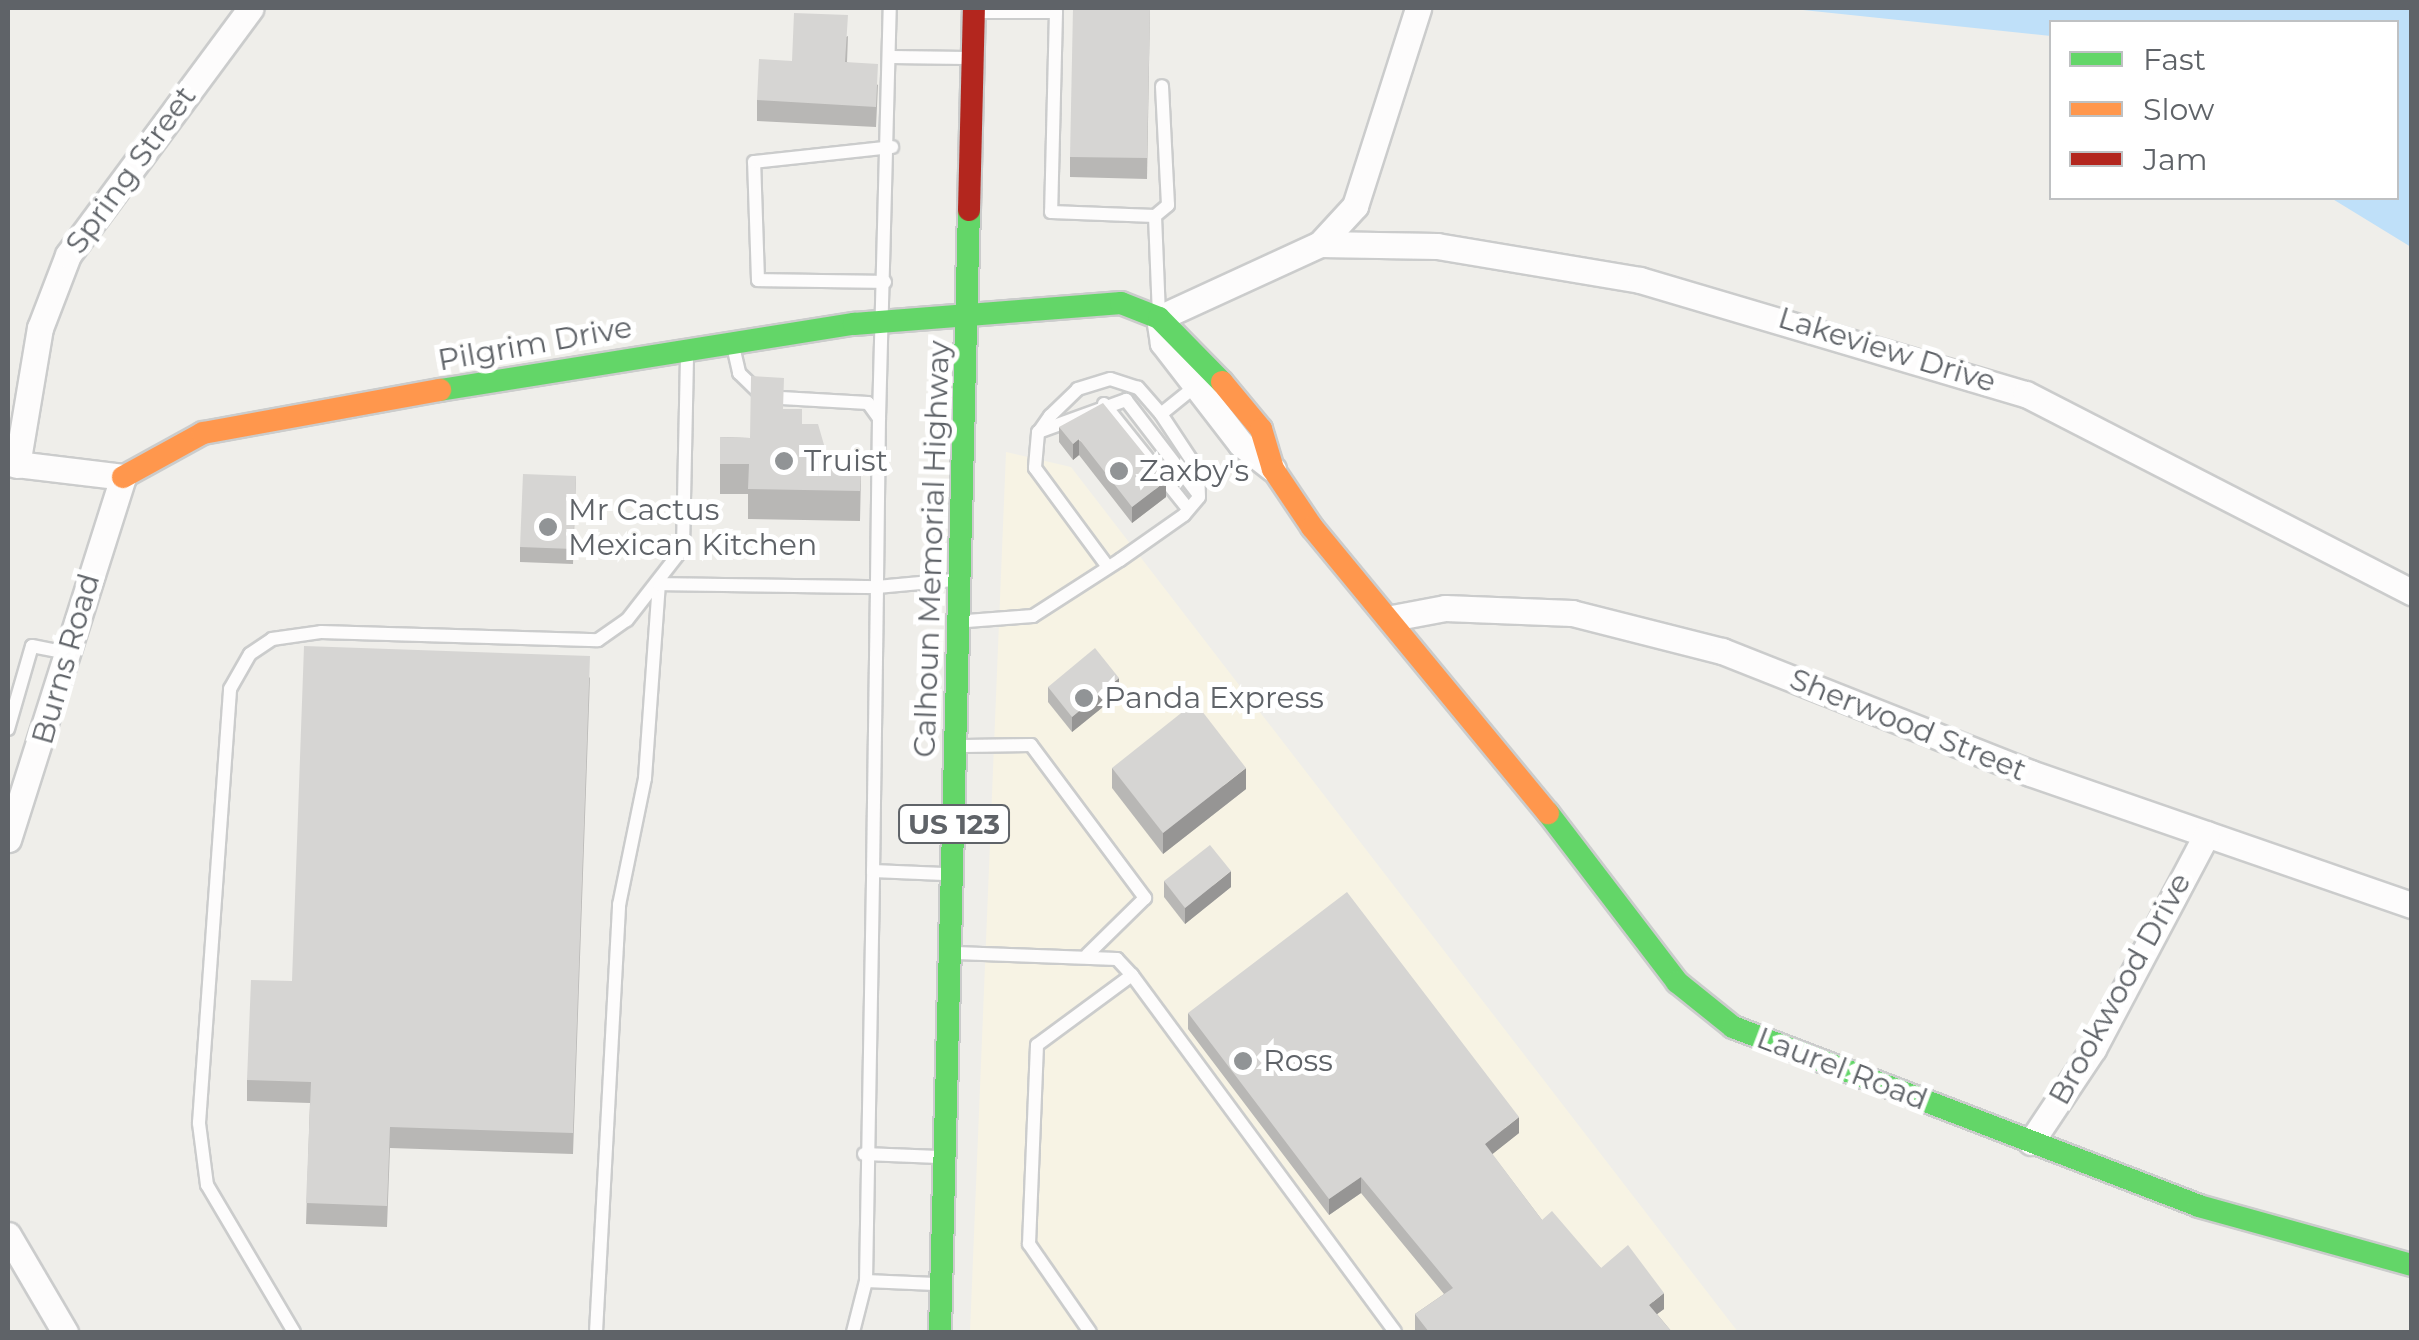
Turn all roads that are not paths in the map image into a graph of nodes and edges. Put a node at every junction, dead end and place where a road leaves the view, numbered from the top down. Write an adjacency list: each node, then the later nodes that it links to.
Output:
1 (250, 8): 22 (street, Spring Street)
2 (890, 8): 5 (lane)
3 (1418, 8): 10 (street)
4 (974, 10): 6 (main road, Calhoun Memorial Highway / US 123); 9 (lane)
5 (892, 57): 6 (lane); 8 (lane)
6 (973, 58): 12 (main road, Calhoun Memorial Highway / US 123)
7 (1162, 86): 9 (lane)
8 (892, 147): 11 (lane); 11 (lane)
9 (1155, 216): 13 (lane)
10 (1320, 244): 13 (street); 31 (street, Lakeview Drive)
11 (885, 282): 14 (lane)
12 (970, 316): 13 (main road, Pilgrim Drive); 14 (main road, Pilgrim Drive); 28 (main road, Calhoun Memorial Highway / US 123)
13 (1159, 318): 17 (street, Laurel Road); 23 (main road, Laurel Road)
14 (884, 322): 15 (main road, Pilgrim Drive); 20 (lane)
15 (732, 340): 16 (main road, Pilgrim Drive); 20 (lane)
16 (688, 346): 24 (main road, Pilgrim Drive); 29 (lane)
17 (1197, 385): 19 (lane); 23 (street, Laurel Road)
18 (1104, 404): 21 (lane); 25 (lane); 26 (lane)
19 (1161, 414): 21 (lane); 25 (lane)
20 (879, 418): 30 (lane)
21 (1038, 432): 27 (lane)
22 (12, 464): 24 (street)
23 (1273, 469): 32 (main road, Laurel Road)
24 (123, 477): 34 (street, Burns Road)
25 (1199, 496): 26 (lane)
26 (1188, 508): 27 (lane)
27 (1114, 563): 33 (lane)
28 (960, 580): 30 (lane); 33 (main road, Calhoun Memorial Highway / US 123)
29 (659, 584): 30 (lane); 53 (lane); 54 (lane)
30 (877, 587): 39 (lane)
31 (2412, 592)
32 (1392, 618): 37 (street, Sherwood Street); 45 (main road, Laurel Road)
33 (959, 622): 36 (main road, Calhoun Memorial Highway / US 123)
34 (64, 652): 35 (lane); 38 (street, Burns Road)
35 (8, 729)
36 (956, 746): 40 (main road, Calhoun Memorial Highway / US 123); 43 (lane)
37 (2207, 834): 41 (street, Sherwood Street); 45 (street, Brookwood Drive)
38 (8, 840)
39 (872, 871): 40 (lane); 46 (lane)
40 (953, 874): 42 (main road, Calhoun Memorial Highway / US 123)
41 (2412, 905)
42 (951, 953): 43 (lane); 47 (main road, Calhoun Memorial Highway / US 123)
43 (1087, 955): 44 (lane)
44 (1132, 975): 57 (lane); 58 (lane)
45 (2031, 1142): 49 (main road, Laurel Road)
46 (864, 1154): 47 (lane); 50 (lane)
47 (946, 1157): 51 (main road, Calhoun Memorial Highway / US 123)
48 (8, 1235): 52 (street)
49 (2412, 1265)
50 (866, 1281): 51 (lane); 55 (lane)
51 (942, 1284): 56 (main road, Calhoun Memorial Highway / US 123)
52 (65, 1332)
53 (294, 1332)
54 (596, 1332)
55 (852, 1332)
56 (940, 1332)
57 (1090, 1332)
58 (1395, 1332)

